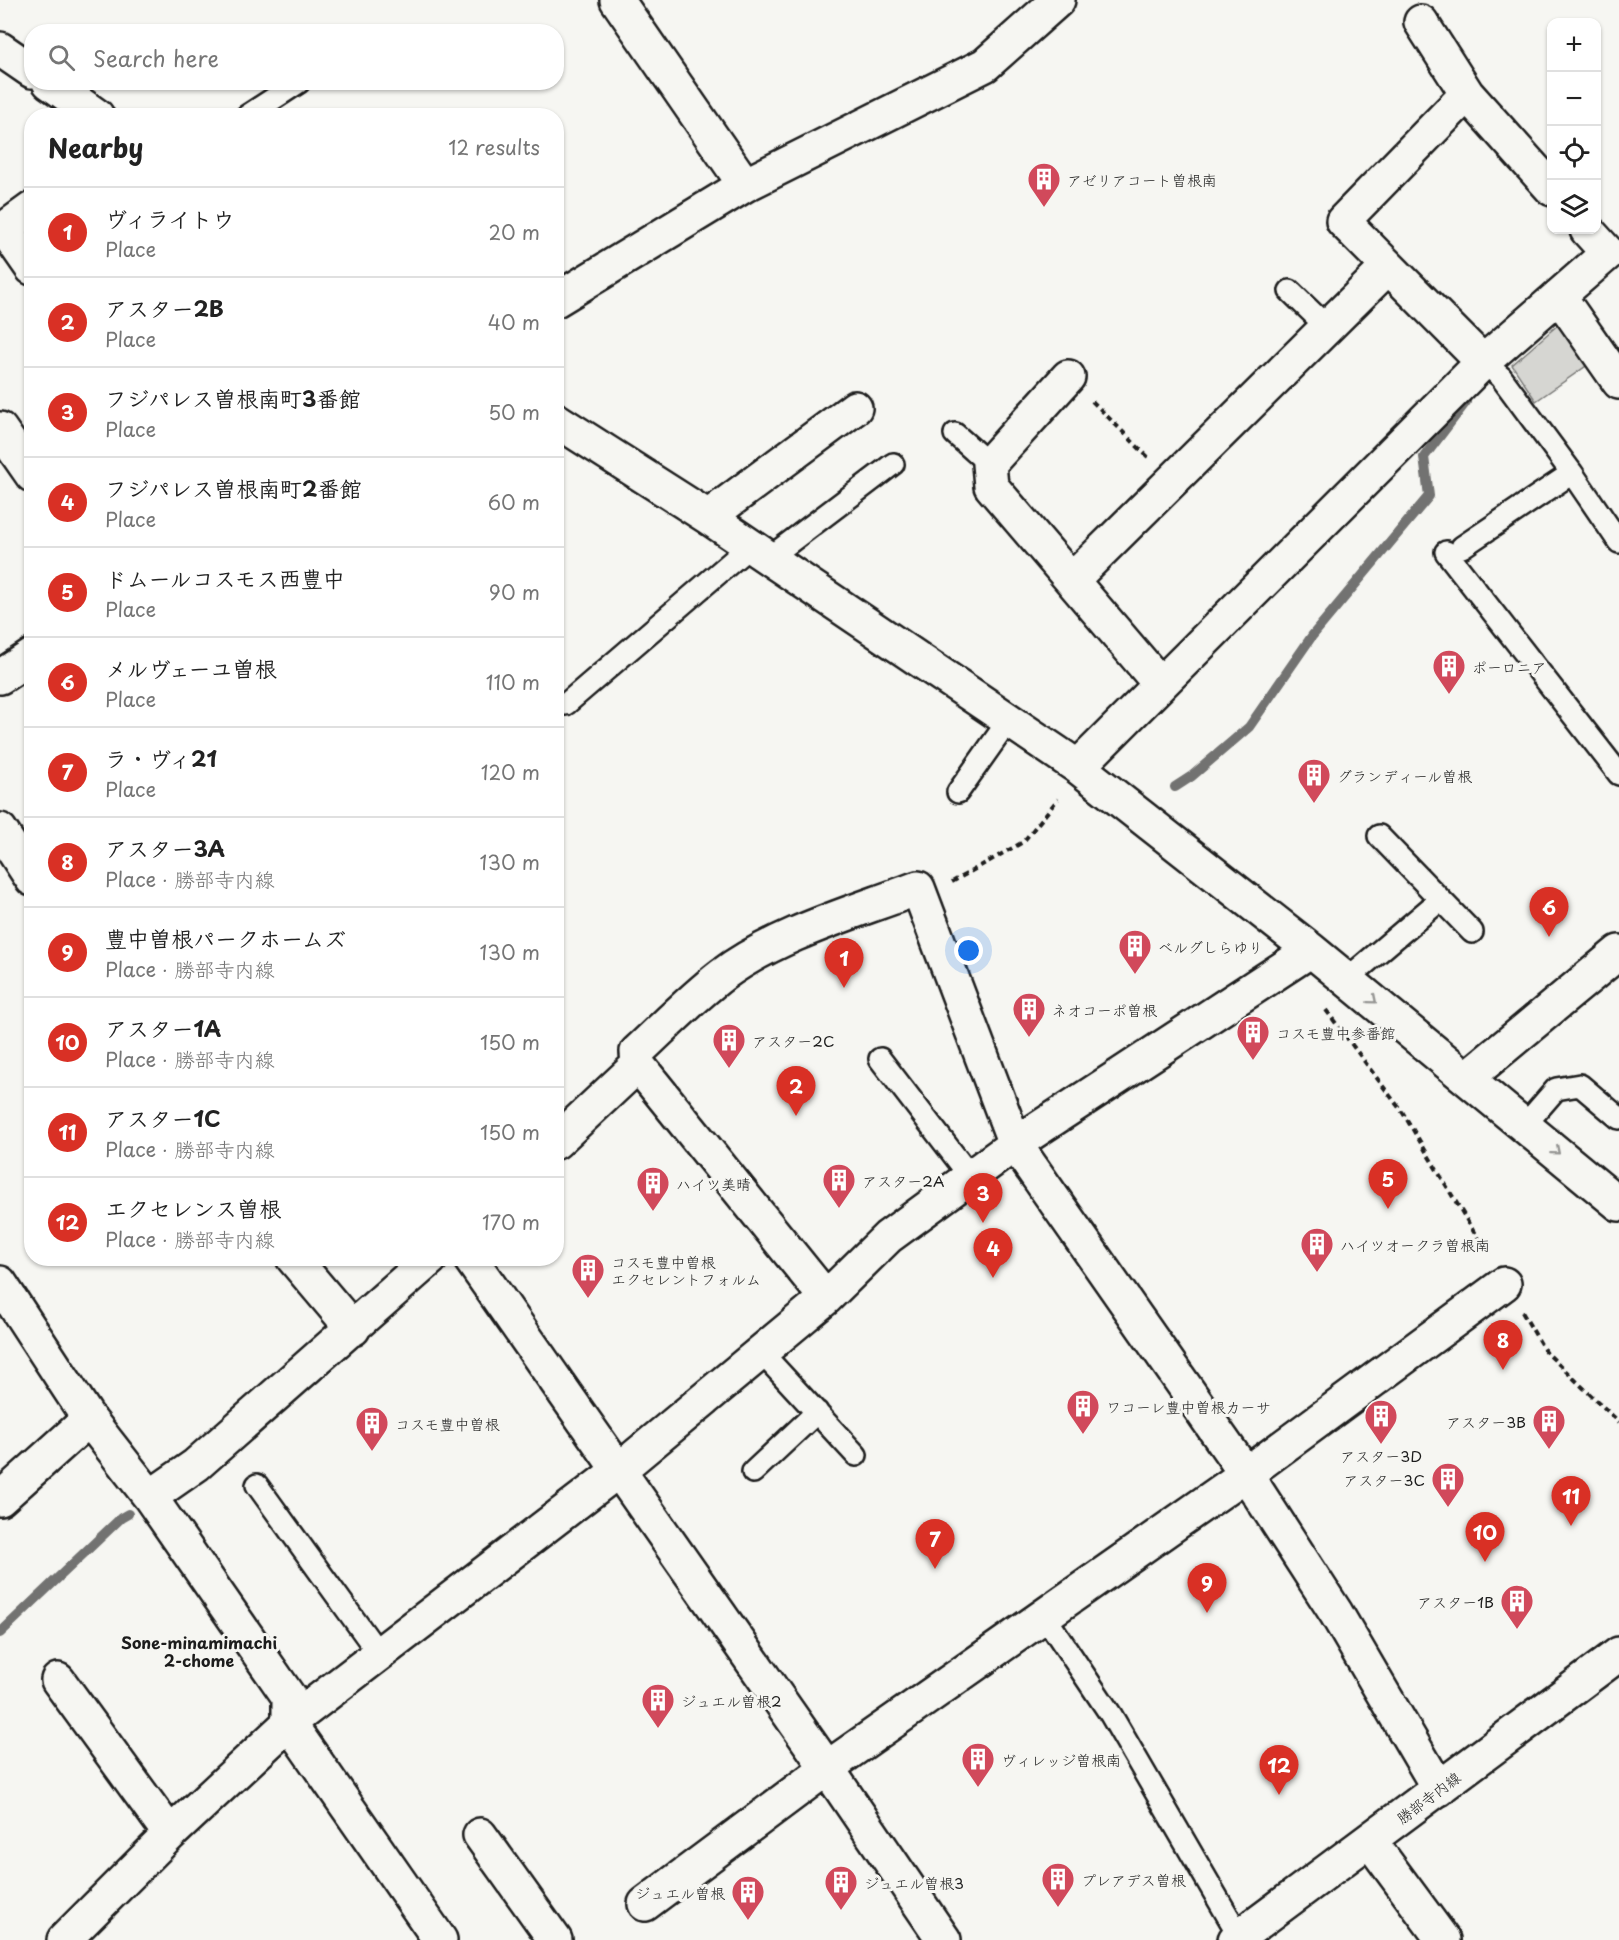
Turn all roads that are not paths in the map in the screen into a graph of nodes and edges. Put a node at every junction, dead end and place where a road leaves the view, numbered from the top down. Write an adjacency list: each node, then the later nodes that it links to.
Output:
1 (617, 0): 12 (street)
2 (1058, 0): 12 (street)
3 (1421, 22): 8 (street)
4 (0, 49): 5 (street)
5 (24, 66)
6 (60, 90): 9 (street)
7 (287, 90): 10 (lane)
8 (1467, 94): 11 (street); 17 (street)
9 (86, 108)
10 (259, 108)
11 (1547, 184)
12 (745, 185): 19 (street)
13 (24, 215): 14 (street)
14 (2, 230): 16 (street)
15 (1590, 234): 20 (street)
16 (24, 258)
17 (1388, 267): 21 (street); 22 (street)
18 (1290, 291): 21 (lane)
19 (564, 295)
20 (1564, 303): 22 (street); 24 (street)
21 (1327, 327): 36 (street)
22 (1491, 368): 32 (lane); 39 (street)
23 (1068, 377): 31 (street)
24 (1619, 382)
25 (855, 408): 33 (street)
26 (564, 425): 33 (street)
27 (0, 429): 29 (street)
28 (955, 434): 31 (lane)
29 (24, 464)
30 (893, 464): 35 (lane)
31 (989, 464): 36 (street)
32 (1572, 473): 34 (lane); 43 (lane)
33 (708, 517): 35 (street)
34 (1619, 542)
35 (759, 552): 40 (lane); 41 (street)
36 (1072, 580): 39 (street)
37 (24, 660): 38 (street)
38 (1, 673)
39 (1160, 684): 42 (street)
40 (564, 704)
41 (1009, 720): 42 (street); 44 (lane)
42 (1078, 767): 51 (street)
43 (1619, 774)
44 (958, 792)
45 (0, 830): 47 (street)
46 (1379, 836): 48 (lane)
47 (24, 867)
48 (1440, 900): 49 (lane); 52 (lane)
49 (1472, 932)
50 (1619, 952): 55 (street)
51 (1302, 957): 52 (street); 59 (street)
52 (1347, 979): 55 (street, one-way to 55)
53 (880, 1059): 60 (lane)
54 (638, 1065): 58 (street); 59 (street); 67 (street)
55 (1467, 1078): 57 (street)
56 (1619, 1118): 57 (lane)
57 (1524, 1126): 61 (street, one-way to 61)
58 (564, 1134)
59 (1015, 1144): 60 (street); 75 (street)
60 (970, 1176): 67 (street)
61 (1619, 1204)
62 (300, 1266): 68 (street)
63 (422, 1266): 68 (street)
64 (476, 1266): 73 (street)
65 (0, 1283): 71 (street)
66 (1504, 1284): 75 (street)
67 (826, 1298): 69 (street)
68 (352, 1329): 77 (street)
69 (761, 1352): 70 (lane); 73 (street)
70 (817, 1412): 72 (lane); 74 (lane)
71 (88, 1419): 77 (street); 78 (street)
72 (856, 1455)
73 (619, 1470): 80 (street); 84 (street)
74 (753, 1472)
75 (1246, 1473): 79 (street); 85 (street)
76 (257, 1485): 80 (lane)
77 (150, 1497): 83 (street)
78 (0, 1499)
79 (1044, 1615): 84 (street); 91 (lane)
80 (379, 1654): 83 (street)
81 (1619, 1654): 85 (street, 勝部寺内線)
82 (58, 1680): 86 (street)
83 (289, 1723): 86 (street); 90 (street)
84 (827, 1768): 89 (street); 94 (street)
85 (1439, 1789): 88 (street, 勝部寺内線)
86 (170, 1834): 92 (street)
87 (480, 1835): 93 (street)
88 (1370, 1841): 91 (street, 勝部寺内線); 95 (street)
89 (645, 1904)
90 (428, 1935)
91 (1238, 1938)
92 (64, 1940)
93 (555, 1940)
94 (944, 1940)
95 (1443, 1940)

